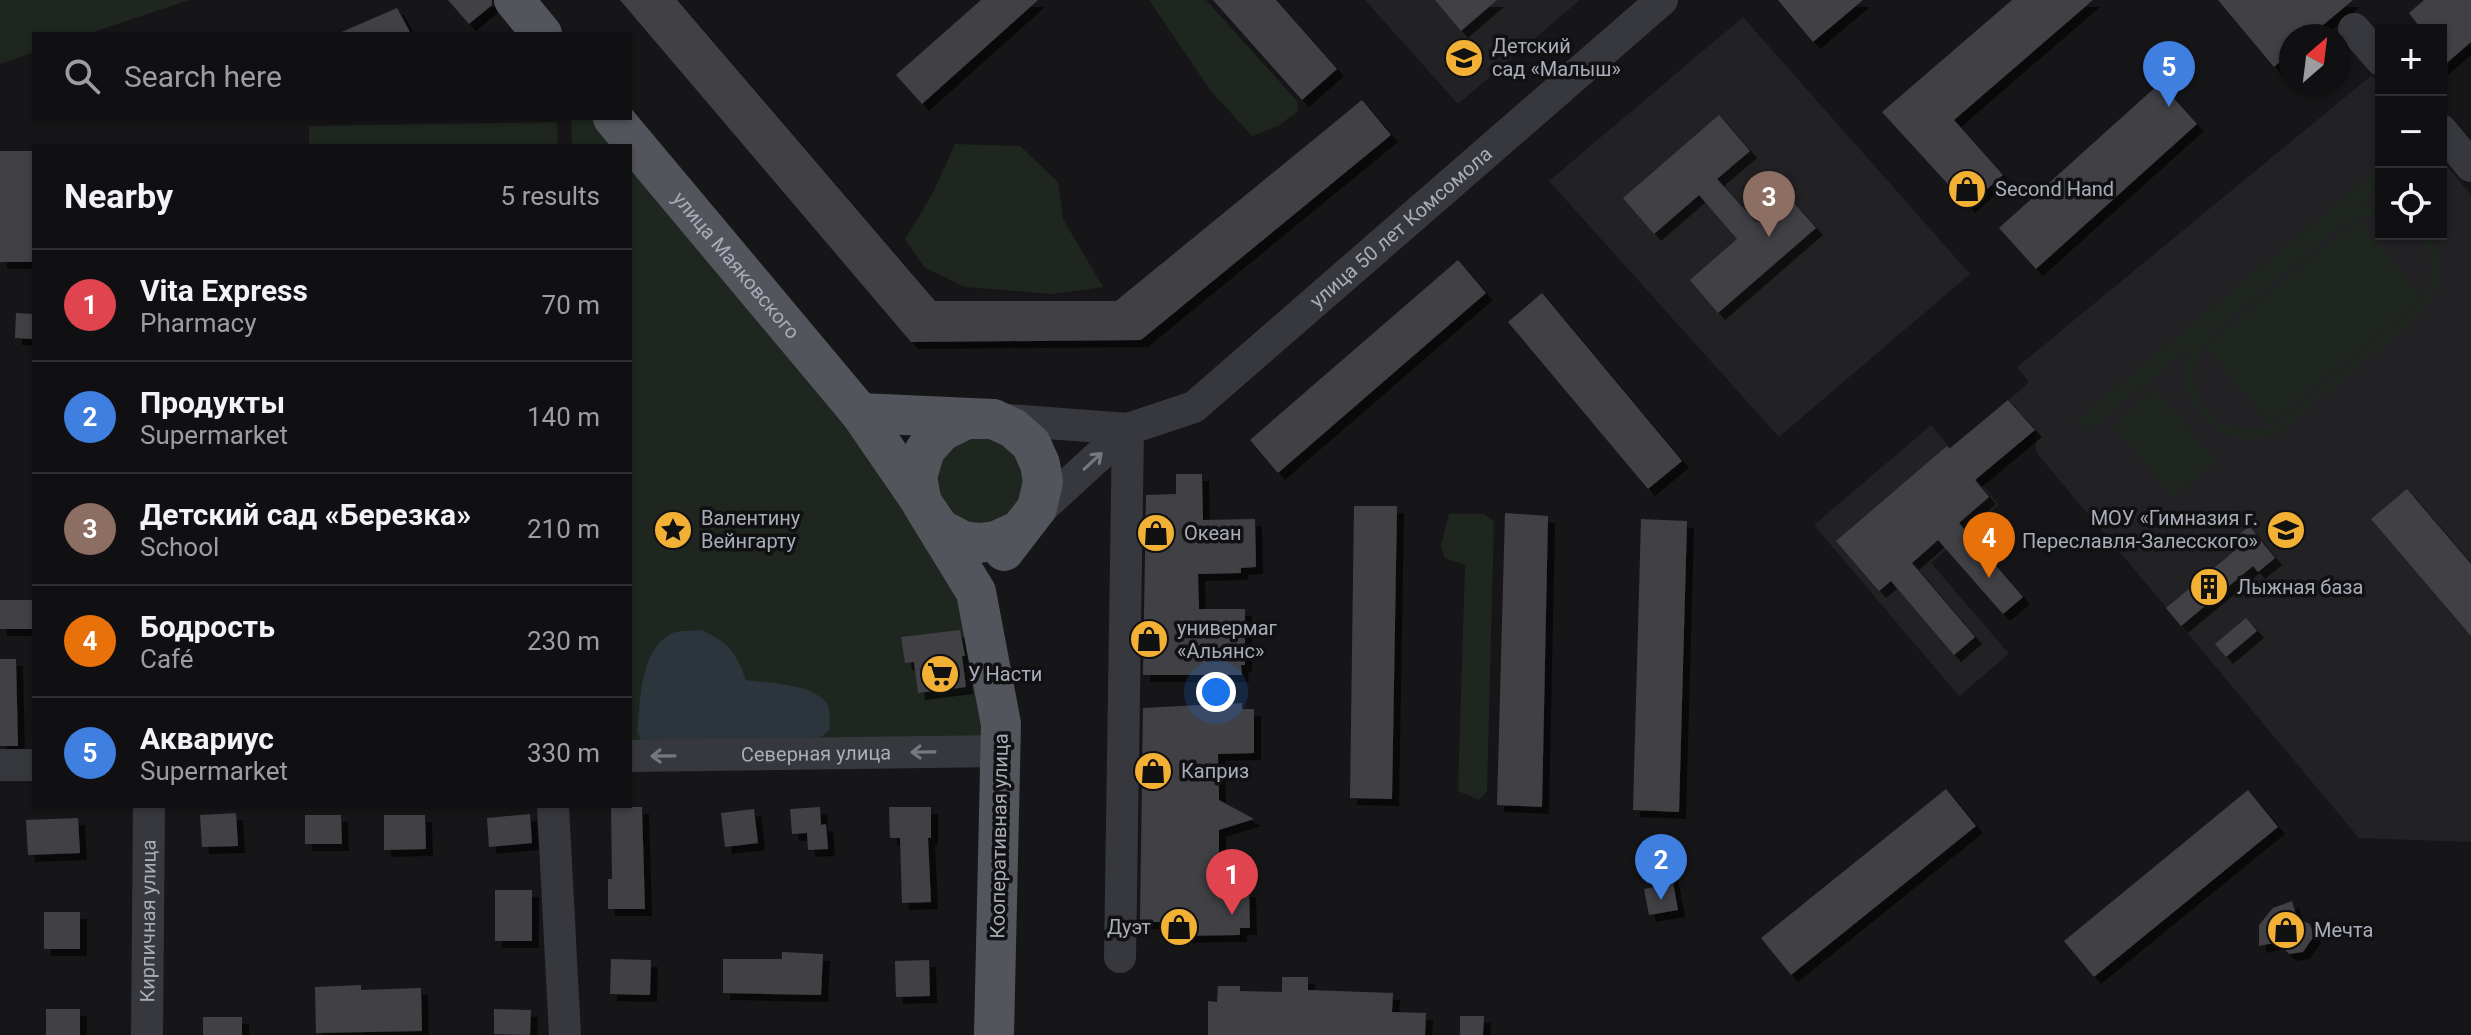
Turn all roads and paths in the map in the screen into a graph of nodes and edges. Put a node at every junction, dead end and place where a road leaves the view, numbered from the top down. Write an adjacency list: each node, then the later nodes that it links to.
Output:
1 (514, 0): 4 (main road)
2 (1662, 0): 9 (street, улица 50 лет Комсомола)
3 (2354, 29): 5 (street)
4 (540, 32)
5 (2375, 53)
6 (615, 120): 7 (main road, улица Маяковского)
7 (860, 413): 8 (main road); 10 (main road, улица Маяковского)
8 (993, 419): 9 (street); 10 (main road); 11 (main road)
9 (1128, 429): 11 (street, one-way to 9); 19 (street)
10 (922, 504): 11 (main road); 12 (main road)
11 (1018, 531): 12 (main road)
12 (976, 592): 13 (main road, Кооперативная улица)
13 (1001, 751): 14 (street, Северная улица, one-way to 14); 22 (main road, Кооперативная улица)
14 (632, 756)
15 (0, 765): 16 (street)
16 (32, 765)
17 (149, 808): 20 (street, Кирпичная улица)
18 (553, 808): 21 (street)
19 (1120, 957)
20 (147, 1035)
21 (565, 1035)
22 (994, 1035)

